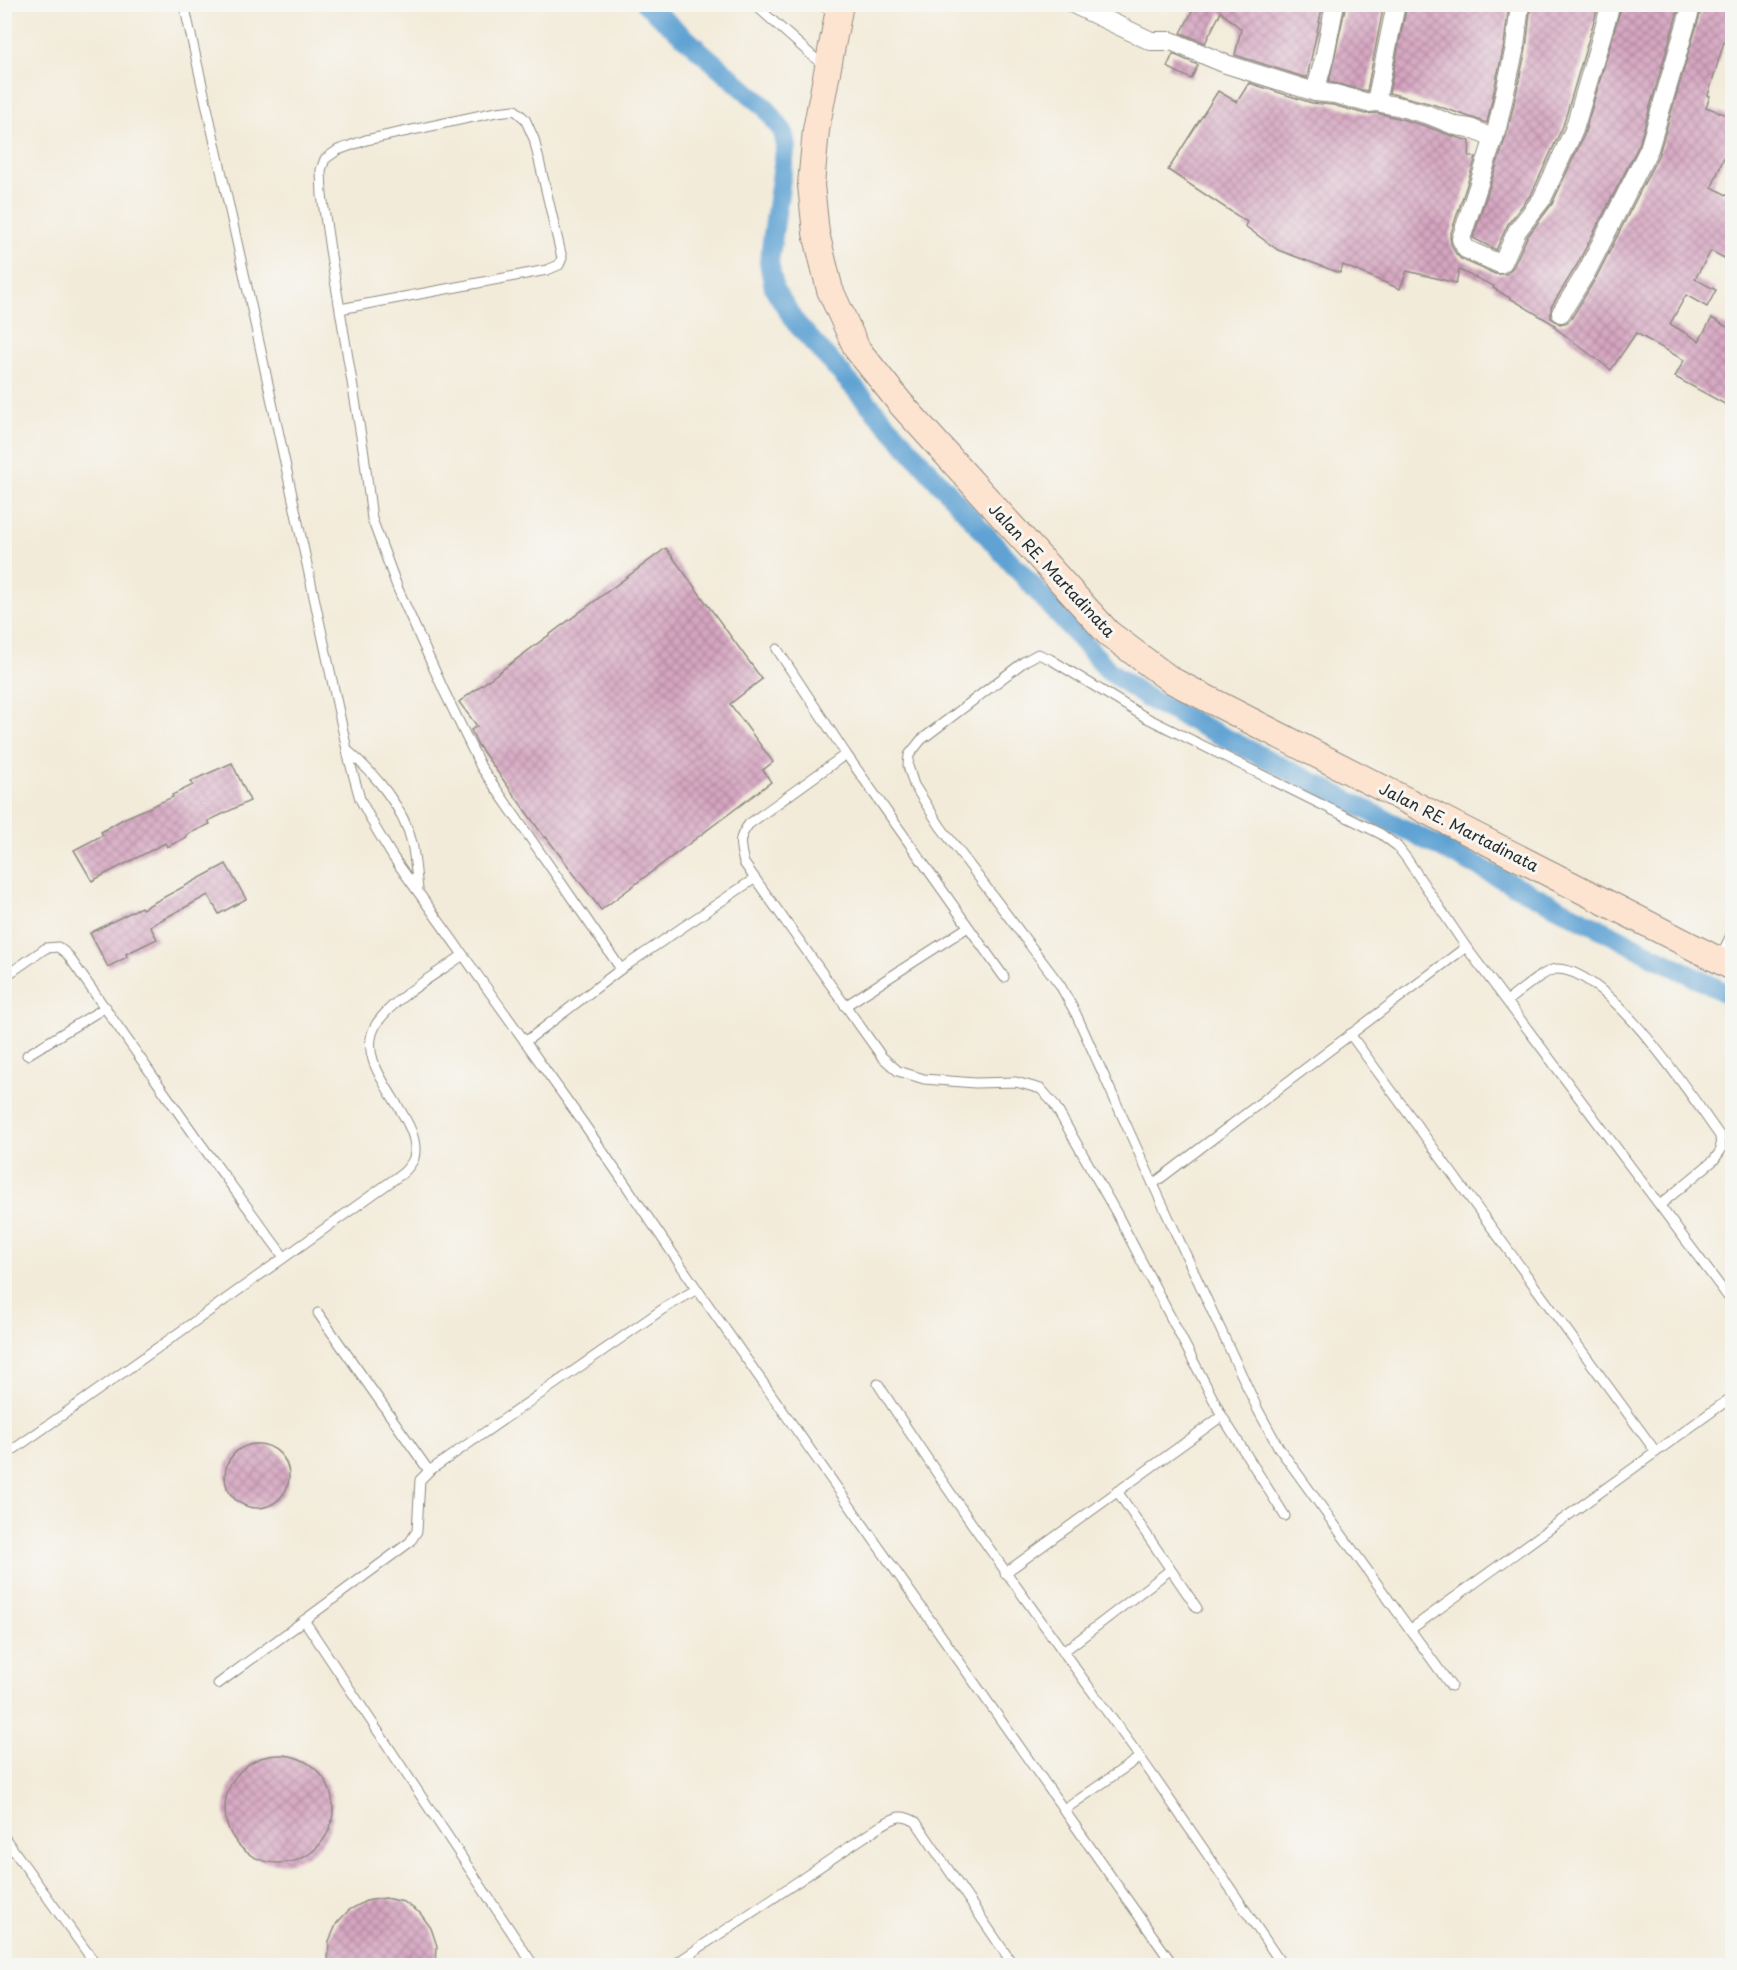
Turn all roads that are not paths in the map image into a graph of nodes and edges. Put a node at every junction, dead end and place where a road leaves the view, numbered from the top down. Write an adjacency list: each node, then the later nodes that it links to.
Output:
1 (183, 4): 17 (lane)
2 (754, 4): 10 (lane)
3 (1073, 4): 11 (street)
4 (1335, 4): 11 (street)
5 (1395, 4): 12 (street)
6 (1520, 4): 13 (street)
7 (1611, 4): 13 (street)
8 (1692, 4): 15 (street)
9 (832, 8): 10 (main road, Jalan RE. Martadinata)
10 (827, 69): 25 (main road, Jalan RE. Martadinata)
11 (1315, 92): 12 (street)
12 (1376, 102): 13 (street)
13 (1494, 139)
14 (340, 309): 14 (lane); 26 (lane)
15 (1562, 313)
16 (777, 649): 18 (lane)
17 (348, 751): 20 (lane); 20 (lane)
18 (846, 754): 19 (lane); 21 (lane)
19 (754, 879): 26 (lane); 30 (lane)
20 (418, 892): 24 (lane)
21 (968, 927): 28 (lane); 30 (lane)
22 (1732, 933): 25 (lane)
23 (1466, 947): 29 (lane); 32 (lane); 35 (lane)
24 (463, 955): 33 (lane); 37 (lane)
25 (1726, 963)
26 (621, 969): 33 (lane)
27 (4, 977): 31 (lane)
28 (1004, 977)
29 (1507, 1000): 36 (lane); 36 (lane)
30 (845, 1005): 43 (lane)
31 (106, 1007): 34 (lane); 37 (lane)
32 (1350, 1034): 35 (lane); 44 (lane)
33 (525, 1042): 38 (lane)
34 (27, 1055)
35 (1153, 1184): 53 (lane)
36 (1660, 1204): 39 (lane)
37 (284, 1257): 45 (lane)
38 (697, 1289): 46 (lane); 58 (lane)
39 (1732, 1302)
40 (318, 1313): 46 (lane)
41 (878, 1384): 50 (lane)
42 (1732, 1397): 44 (lane)
43 (1222, 1416): 47 (lane); 48 (lane)
44 (1656, 1452): 53 (lane)
45 (4, 1456)
46 (429, 1471): 52 (lane)
47 (1117, 1491): 49 (lane); 50 (lane)
48 (1285, 1516)
49 (1170, 1570): 51 (lane); 54 (lane)
50 (1005, 1573): 54 (lane)
51 (1197, 1608)
52 (304, 1620): 55 (lane); 61 (lane)
53 (1411, 1629): 56 (lane)
54 (1063, 1652): 57 (lane)
55 (218, 1684)
56 (1451, 1686)
57 (1140, 1757): 58 (lane); 65 (lane)
58 (1064, 1810): 64 (lane)
59 (4, 1837): 60 (lane)
60 (97, 1965)
61 (534, 1965)
62 (672, 1965): 63 (lane)
63 (1014, 1965)
64 (1174, 1965)
65 (1283, 1965)

